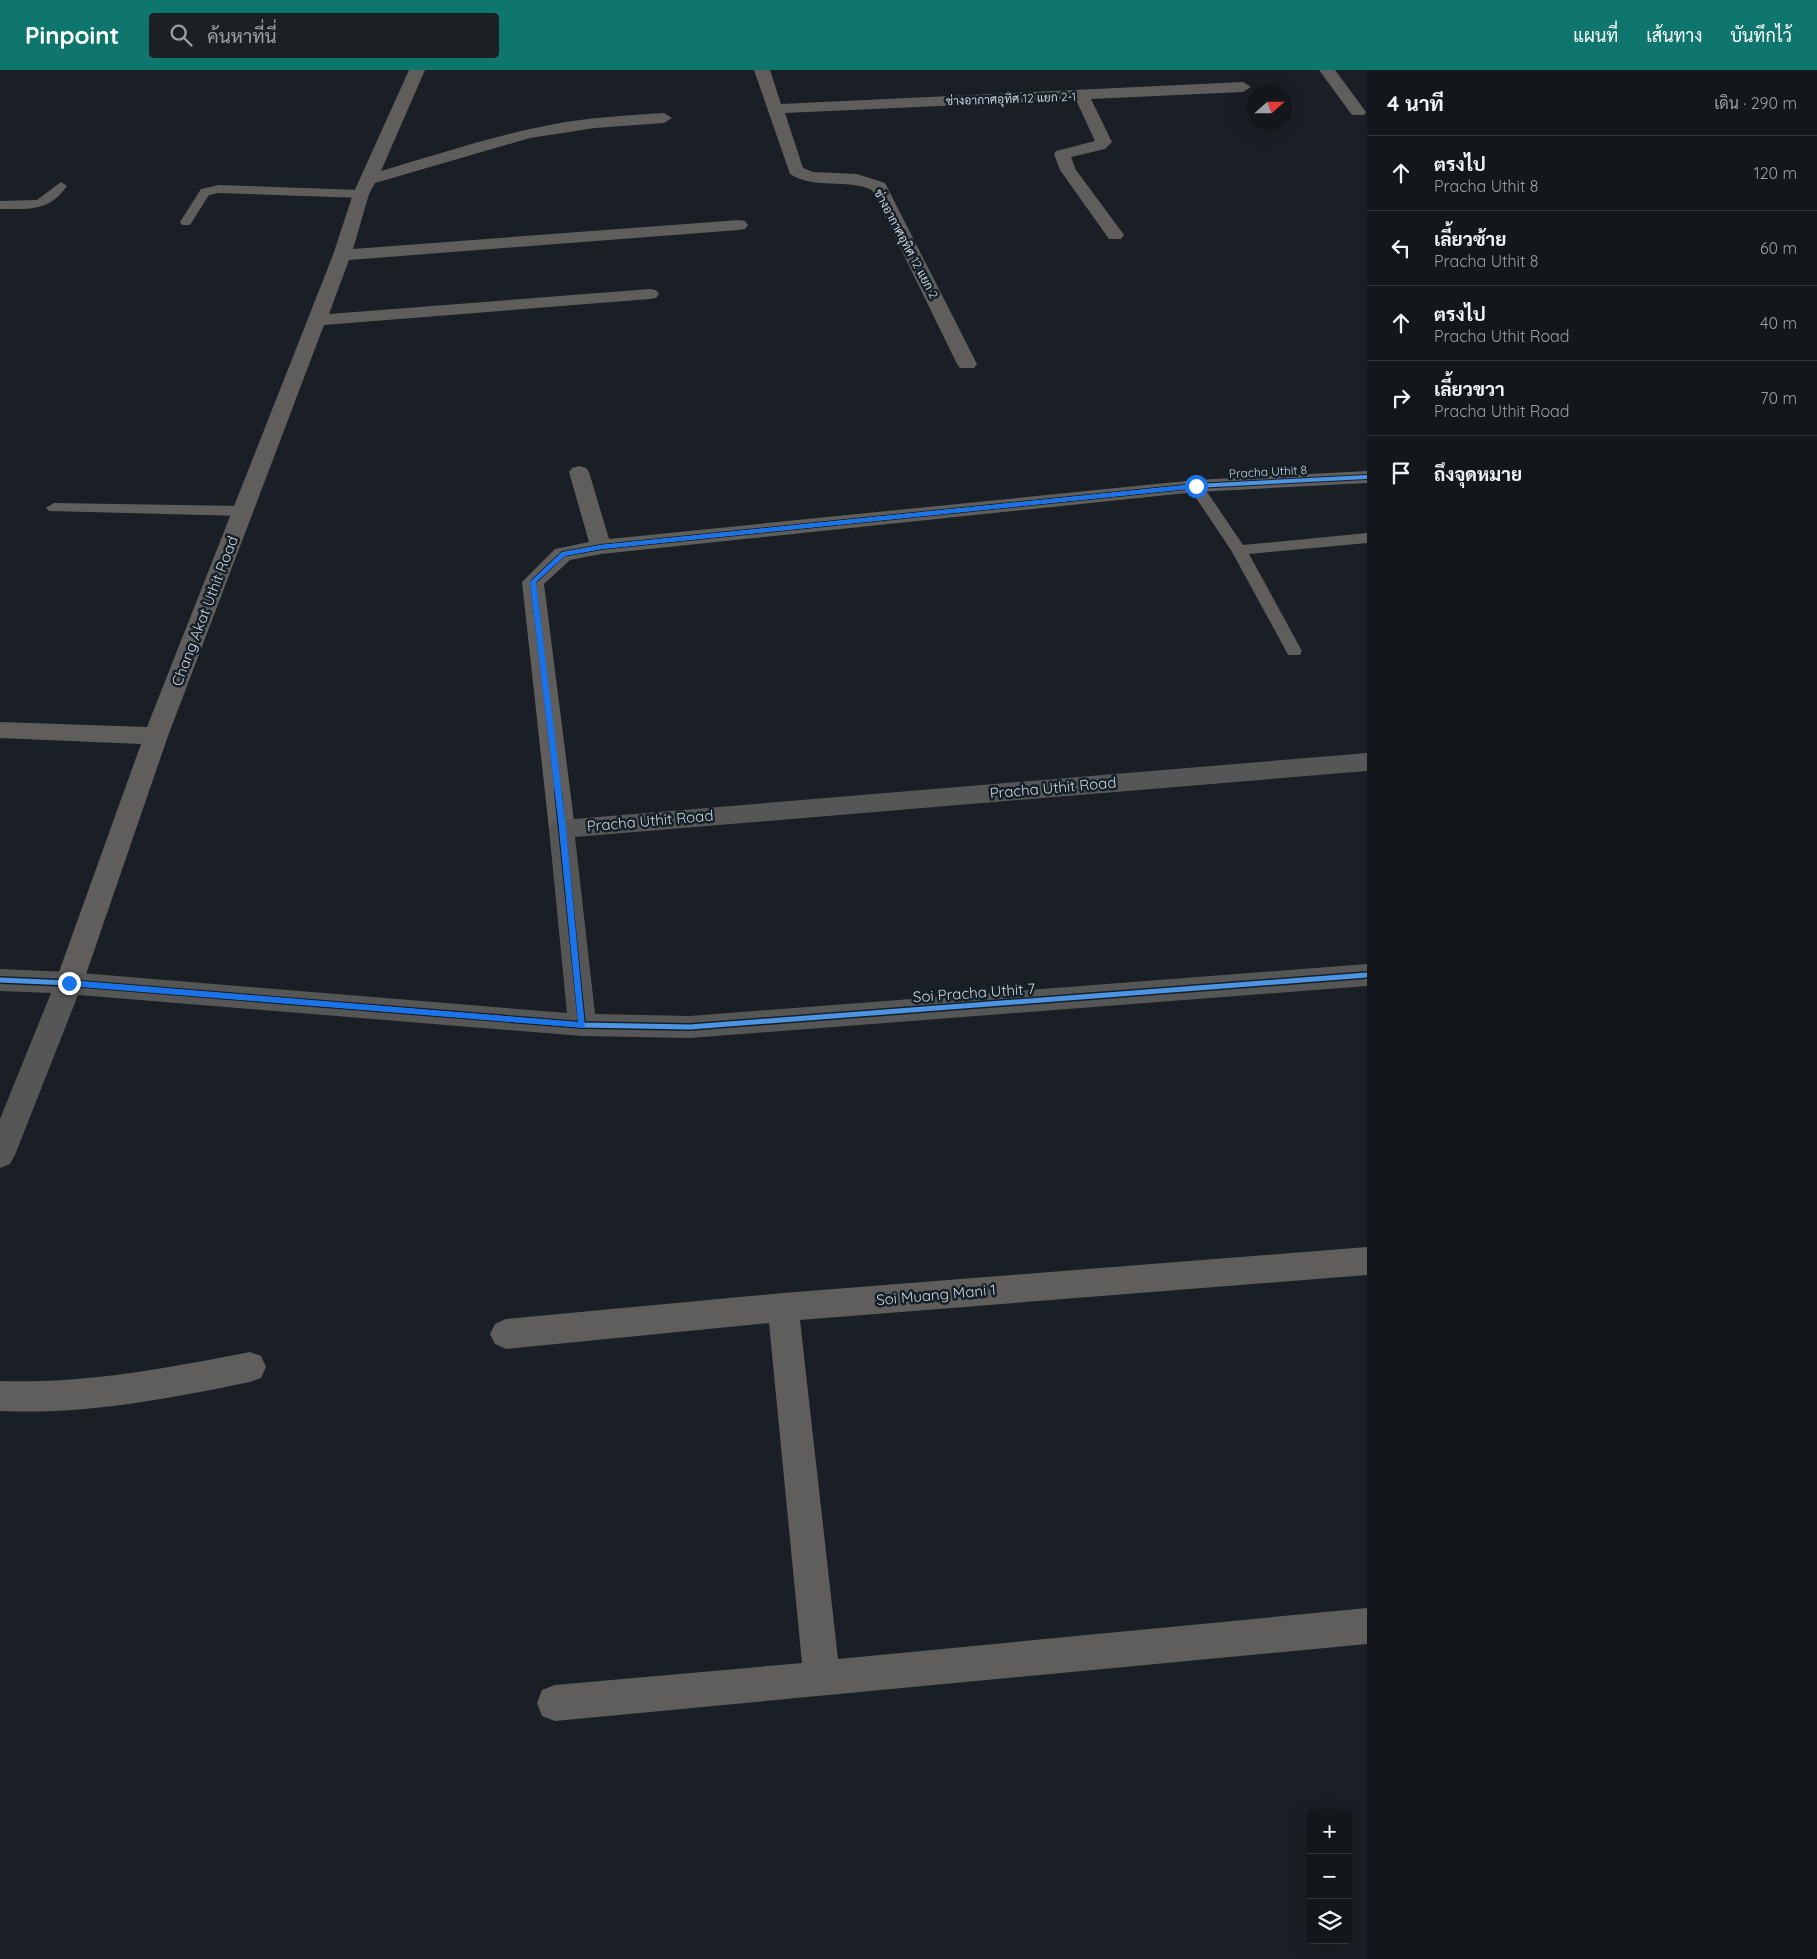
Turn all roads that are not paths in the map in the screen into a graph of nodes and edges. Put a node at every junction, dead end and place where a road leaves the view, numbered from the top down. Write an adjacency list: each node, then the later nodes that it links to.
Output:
1 (417, 70): 10 (street, Chang Akat Uthit Road)
2 (762, 70): 6 (street, ช่างอากาศอุทิศ 12 แยก 2)
3 (1327, 70): 7 (street)
4 (1243, 87): 5 (street)
5 (1081, 95): 6 (street, ช่างอากาศอุทิศ 12 แยก 2-1); 14 (street, ช่างอากาศอุทิศ 12 แยก 2-1)
6 (777, 109): 18 (street, ช่างอากาศอุทิศ 12 แยก 2)
7 (1358, 112)
8 (664, 118): 10 (street)
9 (60, 186): 11 (lane)
10 (365, 187): 12 (lane); 15 (street, Chang Akat Uthit Road)
11 (0, 205)
12 (186, 222)
13 (739, 225): 15 (street)
14 (1115, 235)
15 (342, 255): 17 (street, Chang Akat Uthit Road)
16 (650, 294): 17 (street)
17 (317, 320): 23 (street, Chang Akat Uthit Road)
18 (967, 364)
19 (580, 472): 25 (street)
20 (1367, 477): 21 (street, Pracha Uthit 8)
21 (1196, 486): 25 (street, Pracha Uthit 8); 26 (lane)
22 (54, 508): 23 (lane)
23 (243, 511): 29 (street, Chang Akat Uthit Road)
24 (1367, 538): 26 (lane)
25 (601, 547): 31 (street, Pracha Uthit 8)
26 (1239, 550): 27 (lane)
27 (1294, 651)
28 (0, 730): 29 (street)
29 (156, 736): 34 (street, Chang Akat Uthit Road)
30 (1367, 762): 31 (street, Pracha Uthit Road)
31 (562, 828): 35 (street)
32 (1367, 975): 35 (street, Soi Pracha Uthit 7)
33 (0, 980): 34 (street)
34 (69, 983): 35 (street); 36 (street, Chang Akat Uthit Road)
35 (582, 1025)
36 (0, 1155)
37 (1367, 1261): 38 (street, Soi Muang Mani 1)
38 (783, 1307): 39 (street, Soi Muang Mani 1); 43 (street)
39 (506, 1334)
40 (250, 1367): 41 (street)
41 (0, 1396)
42 (1367, 1626): 43 (street)
43 (822, 1680): 44 (street)
44 (555, 1703)

